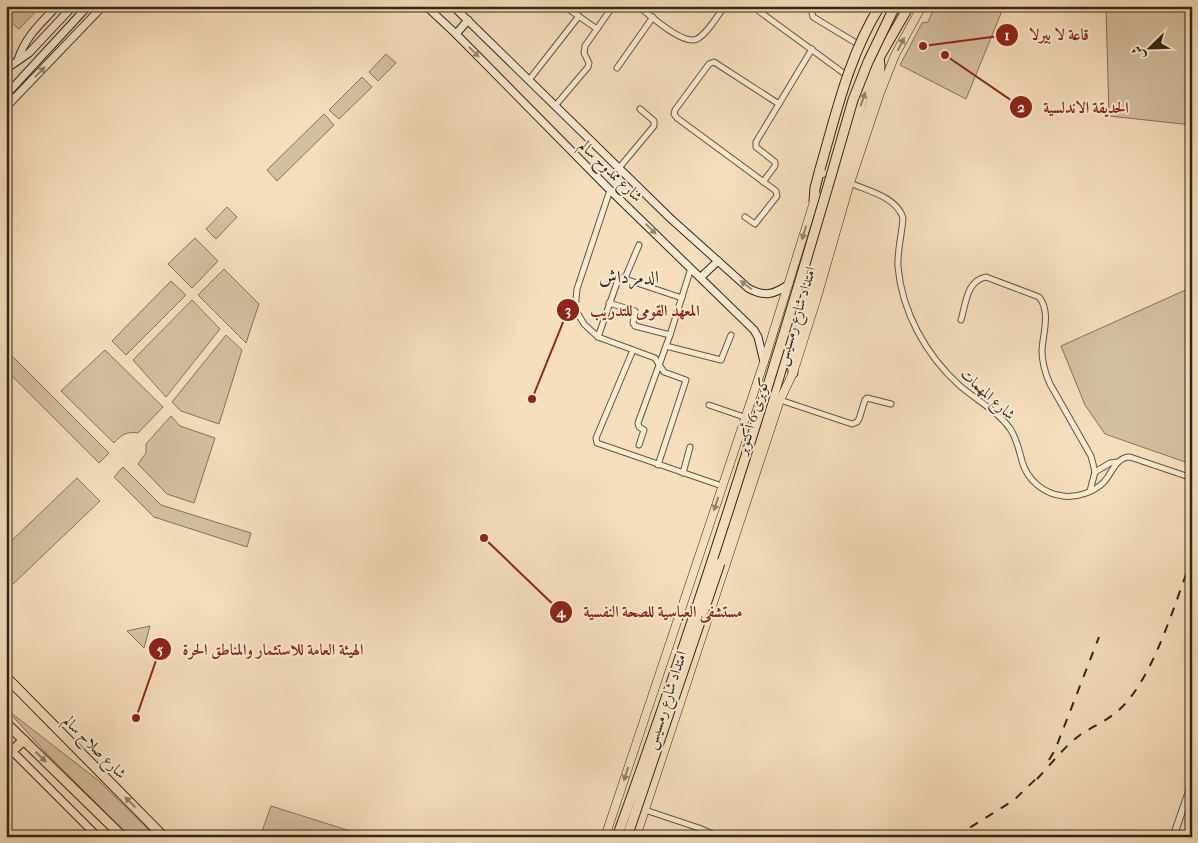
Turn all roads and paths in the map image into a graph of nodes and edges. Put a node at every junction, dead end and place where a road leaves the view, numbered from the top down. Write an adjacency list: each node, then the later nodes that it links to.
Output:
1 (57, 6): 26 (main road)
2 (73, 6): 26 (main road)
3 (88, 6): 31 (main road)
4 (103, 6): 34 (main road, one-way to 4)
5 (426, 6): 22 (main road, شارع ممدوح سالم)
6 (454, 6): 20 (main road, شارع ممدوح سالم)
7 (564, 6): 18 (street)
8 (614, 6): 21 (street)
9 (638, 6): 19 (street)
10 (725, 6): 19 (street)
11 (752, 6): 23 (street)
12 (815, 6): 24 (street)
13 (880, 6): 40 (highway, bridge)
14 (886, 6): 24 (main road, امتداد شارع رمسيس)
15 (895, 6): 86 (highway, كوبرى 6 أكتوبر, bridge)
16 (909, 6): 25 (highway, كوبرى 6 أكتوبر)
17 (922, 6): 38 (main road, امتداد شارع رمسيس, one-way to 17)
18 (579, 16): 21 (street); 29 (street)
19 (653, 18): 27 (street)
20 (468, 20): 22 (main road); 29 (main road, شارع ممدوح سالم)
21 (598, 29): 33 (street)
22 (456, 34): 39 (main road, شارع ممدوح سالم, one-way to 39)
23 (812, 49): 30 (street); 32 (street)
24 (866, 49): 30 (main road, امتداد شارع رمسيس)
25 (879, 58): 58 (highway); 87 (highway, كوبرى 6 أكتوبر, one-way to 25, bridge)
26 (18, 60): 28 (main road)
27 (617, 68)
28 (6, 69)
29 (529, 80): 33 (main road, شارع ممدوح سالم)
30 (853, 80): 40 (main road, امتداد شارع رمسيس)
31 (6, 95)
32 (779, 104): 37 (street); 37 (street)
33 (555, 106): 36 (main road, شارع ممدوح سالم)
34 (6, 107)
35 (640, 109): 36 (street)
36 (619, 168): 43 (main road, شارع ممدوح سالم)
37 (763, 182): 41 (street)
38 (850, 183): 58 (main road, امتداد شارع رمسيس); 71 (street, شارع المهمات)
39 (610, 190): 44 (main road, شارع ممدوح سالم, one-way to 44); 53 (street)
40 (814, 201): 47 (main road, امتداد شارع رمسيس, one-way to 47)
41 (745, 217)
42 (639, 245): 46 (street)
43 (718, 261): 45 (main road); 47 (main road, شارع ممدوح سالم, one-way to 43)
44 (691, 268): 45 (main road, شارع ممدوح سالم); 48 (street)
45 (701, 277): 56 (main road, شارع ممدوح سالم)
46 (625, 278): 48 (street); 49 (street)
47 (789, 284): 56 (main road, امتداد شارع رمسيس)
48 (682, 298): 51 (street)
49 (609, 302): 51 (street); 53 (street)
50 (961, 320): 67 (street)
51 (670, 335): 54 (street)
52 (731, 335): 54 (street)
53 (598, 336): 55 (street)
54 (666, 346): 57 (street)
55 (634, 350): 57 (street); 66 (street)
56 (764, 362): 62 (main road, امتداد شارع رمسيس)
57 (660, 363): 63 (street); 66 (street)
58 (793, 373): 59 (main road, امتداد شارع رمسيس)
59 (780, 400): 60 (street); 73 (main road, امتداد شارع رمسيس)
60 (891, 404)
61 (709, 405): 62 (street)
62 (744, 417): 70 (main road, امتداد شارع رمسيس)
63 (639, 445)
64 (690, 447): 68 (street)
65 (1118, 462): 67 (street); 69 (street); 71 (street, شارع المهمات)
66 (658, 465): 68 (street)
67 (1095, 472): 71 (street)
68 (682, 473): 70 (street)
69 (1192, 478)
70 (722, 486): 72 (main road, امتداد شارع رمسيس, one-way to 72)
71 (1090, 491)
72 (681, 612): 73 (main road); 78 (main road, امتداد شارع رمسيس)
73 (705, 627): 79 (main road, امتداد شارع رمسيس)
74 (6, 677): 84 (highway, شارع صلاح سالم, one-way to 74)
75 (6, 723): 76 (highway)
76 (24, 740): 77 (highway); 83 (highway, one-way to 83)
77 (8, 750): 82 (main road)
78 (632, 758): 79 (main road); 85 (main road, امتداد شارع رمسيس, one-way to 85)
79 (658, 769): 81 (main road, امتداد شارع رمسيس)
80 (1192, 783): 90 (street)
81 (645, 810): 88 (main road, امتداد شارع رمسيس); 89 (street)
82 (98, 837)
83 (123, 837)
84 (164, 837)
85 (605, 837)
86 (617, 837)
87 (626, 837)
88 (636, 837)
89 (720, 837)
90 (1173, 837)

